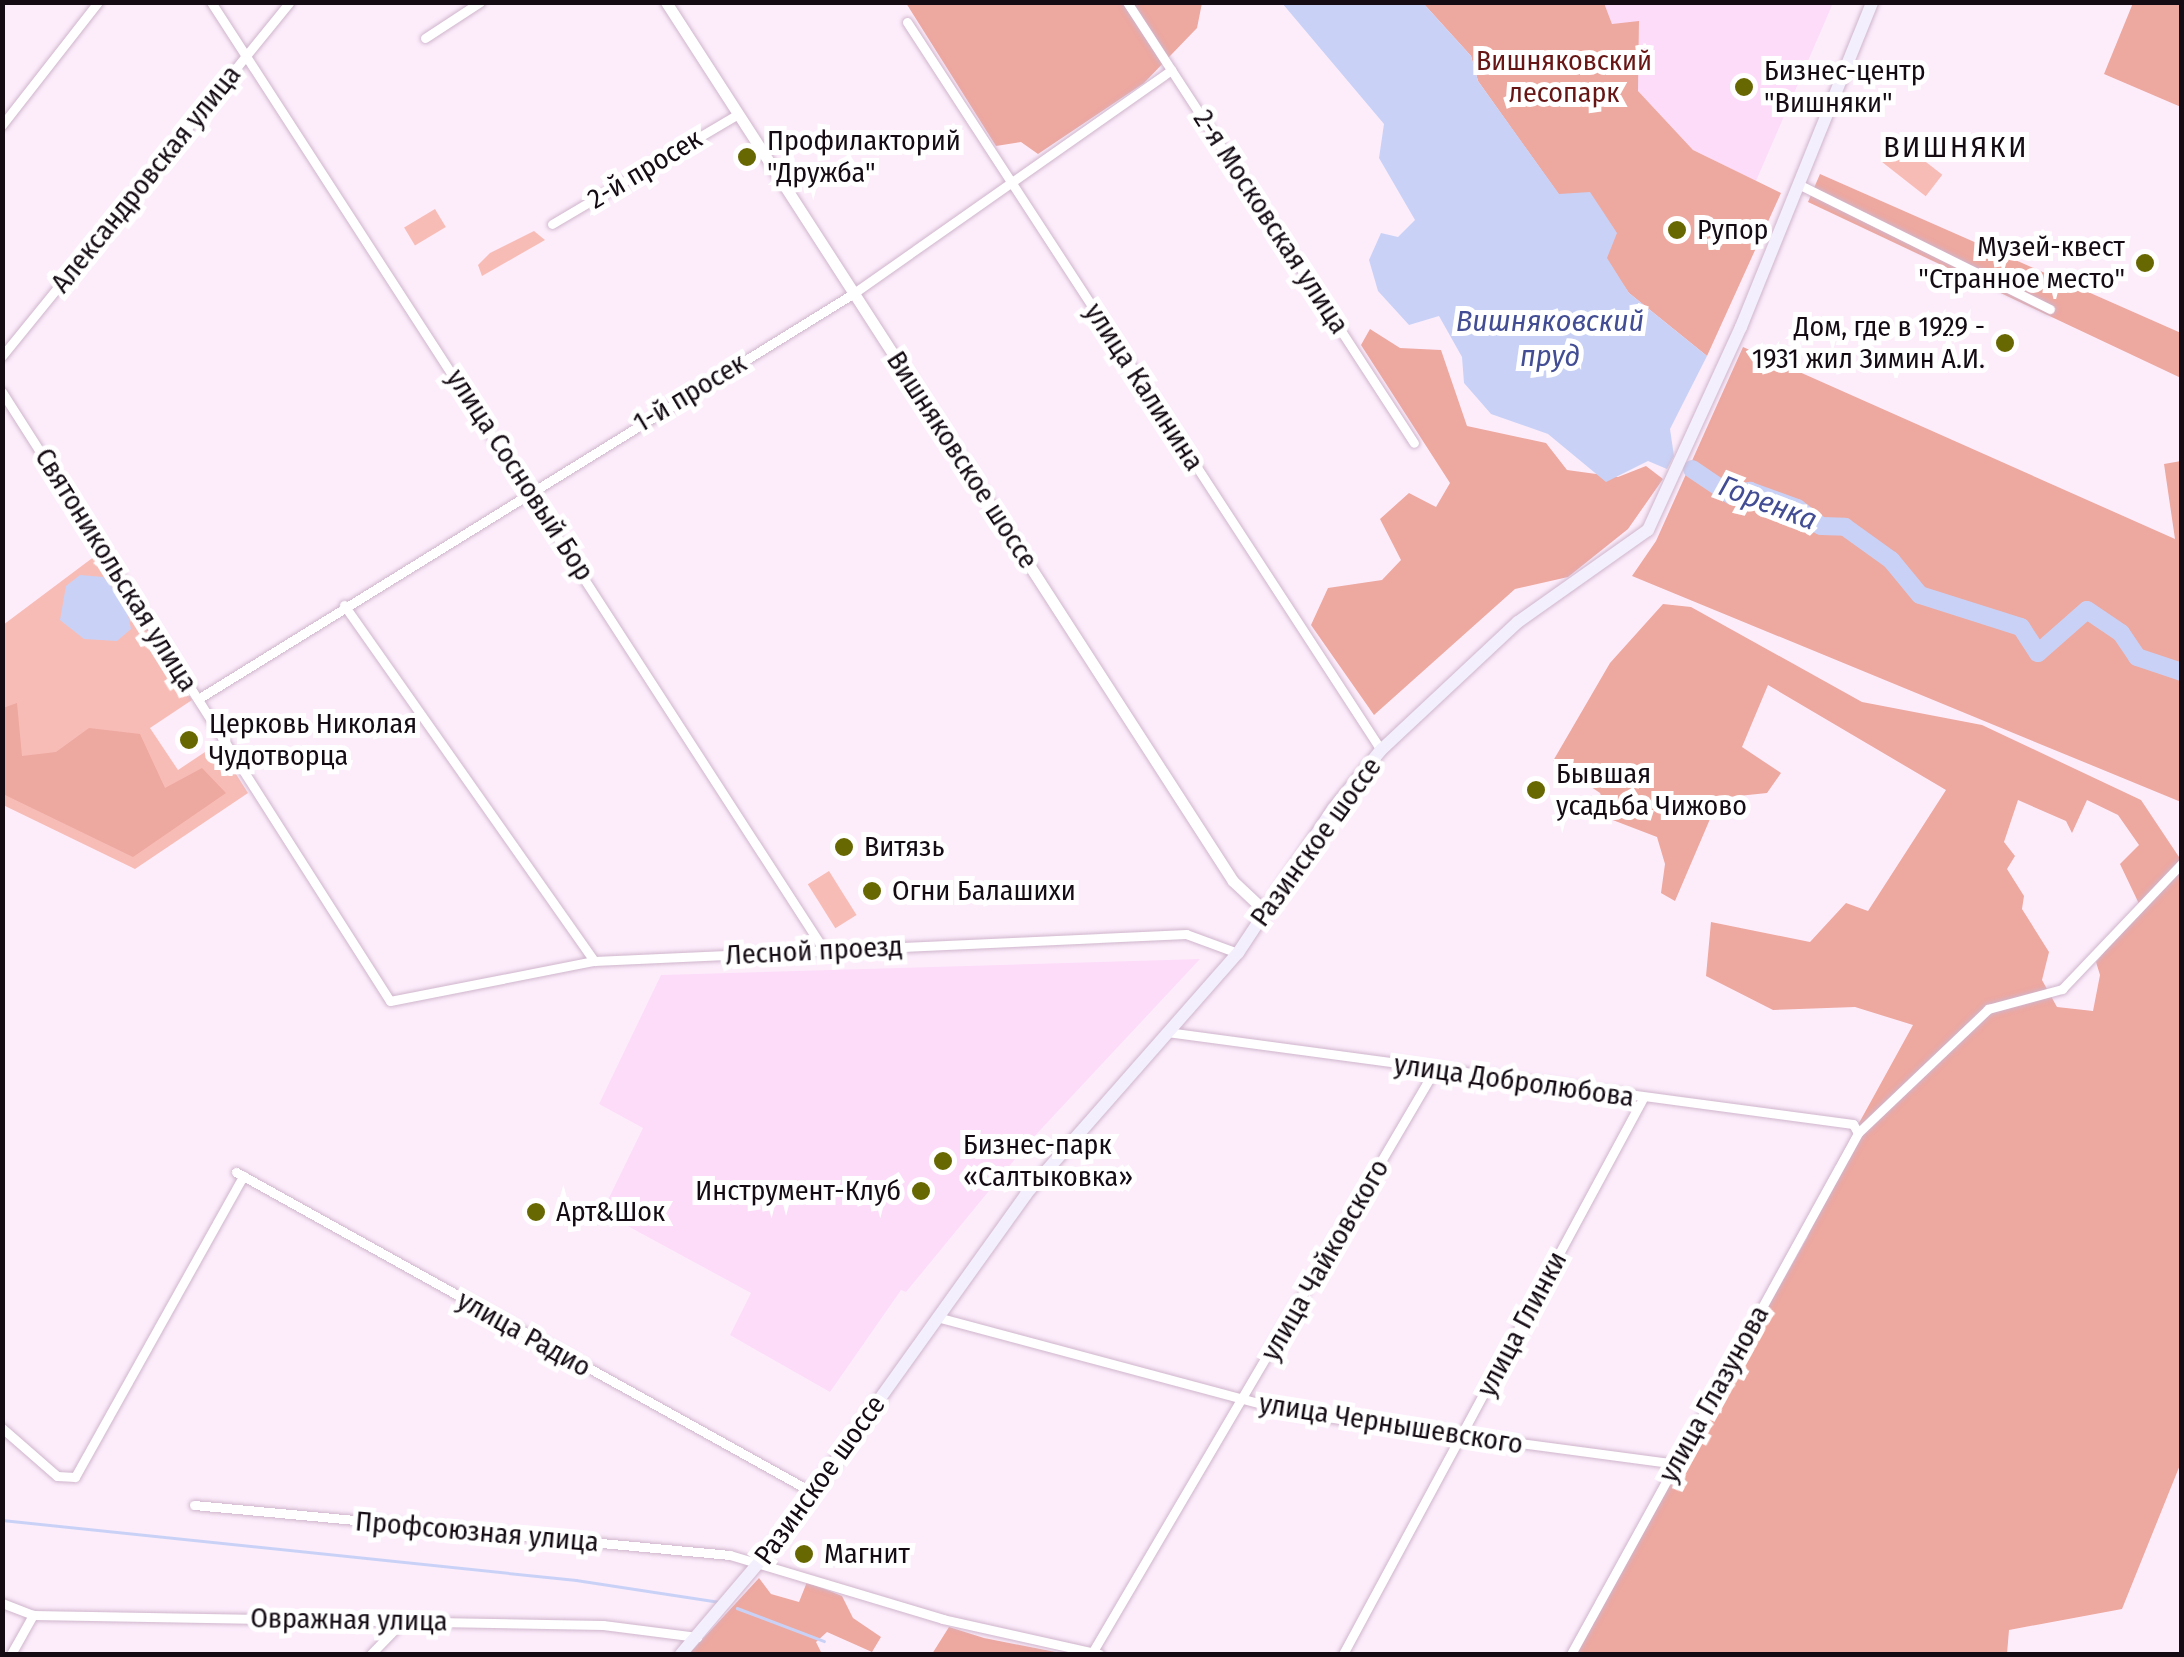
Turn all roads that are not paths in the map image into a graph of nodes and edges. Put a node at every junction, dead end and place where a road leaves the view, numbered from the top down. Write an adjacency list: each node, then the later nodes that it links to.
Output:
1 (98, 2): 13 (street)
2 (211, 2): 10 (street, улица Сосновый Бор)
3 (290, 2): 10 (street, Александровская улица)
4 (480, 2): 9 (street)
5 (666, 2): 12 (street, Вишняковское шоссе)
6 (1127, 2): 11 (street, 2-я Московская улица)
7 (1872, 2): 15 (main road, Разинское шоссе)
8 (908, 22): 14 (street, улица Калинина)
9 (425, 38)
10 (243, 60): 19 (street, Александровская улица); 22 (street, улица Сосновый Бор)
11 (1171, 70): 14 (street, 1-й просек); 21 (street, 2-я Московская улица)
12 (738, 114): 16 (street, 2-й просек); 17 (street, Вишняковское шоссе)
13 (2, 125)
14 (1011, 181): 17 (street, 1-й просек); 25 (street, улица Калинина)
15 (1800, 185): 18 (street); 25 (main road, Разинское шоссе)
16 (552, 224)
17 (854, 293): 22 (street, 1-й просек); 27 (street, Вишняковское шоссе)
18 (2050, 309)
19 (2, 356)
20 (2, 392): 24 (street, Святоникольская улица)
21 (1414, 443)
22 (530, 490): 23 (street, 1-й просек); 28 (street, улица Сосновый Бор)
23 (344, 606): 24 (street, 1-й просек); 30 (street)
24 (198, 699): 31 (street, Святоникольская улица)
25 (1381, 750): 27 (main road, Разинское шоссе)
26 (2182, 863): 35 (street, улица Глазунова)
27 (1266, 911): 29 (main road, Разинское шоссе)
28 (824, 950): 29 (street, Лесной проезд); 30 (street, Лесной проезд)
29 (1238, 953): 32 (main road, Разинское шоссе)
30 (594, 960): 31 (street, Лесной проезд)
31 (390, 1001)
32 (1167, 1032): 33 (street, улица Добролюбова); 36 (main road, Разинское шоссе)
33 (1434, 1071): 34 (street, улица Добролюбова); 37 (street, улица Чайковского)
34 (1643, 1098): 35 (street, улица Добролюбова); 39 (street, улица Глинки)
35 (1858, 1133): 40 (street, улица Глазунова)
36 (938, 1317): 37 (street, улица Чернышевского); 41 (main road, Разинское шоссе)
37 (1243, 1401): 39 (street, улица Чернышевского); 48 (street, улица Чайковского)
38 (2, 1428): 41 (street, улица Радио)
39 (1463, 1436): 40 (street, улица Чернышевского); 53 (street, улица Глинки)
40 (1675, 1464): 54 (street, улица Глазунова)
41 (814, 1493): 43 (main road, Разинское шоссе)
42 (194, 1505): 43 (street, Профсоюзная улица)
43 (759, 1565): 47 (main road, Разинское шоссе); 48 (street, Профсоюзная улица)
44 (2, 1603): 45 (street, Овражная улица)
45 (33, 1615): 46 (street, Овражная улица); 49 (street)
46 (403, 1621): 47 (street, Овражная улица); 50 (street)
47 (697, 1637): 51 (main road, Разинское шоссе)
48 (1092, 1653): 52 (street, Профсоюзная улица)
49 (11, 1654)
50 (371, 1654)
51 (681, 1654)
52 (1100, 1654)
53 (1343, 1654)
54 (1570, 1654)

